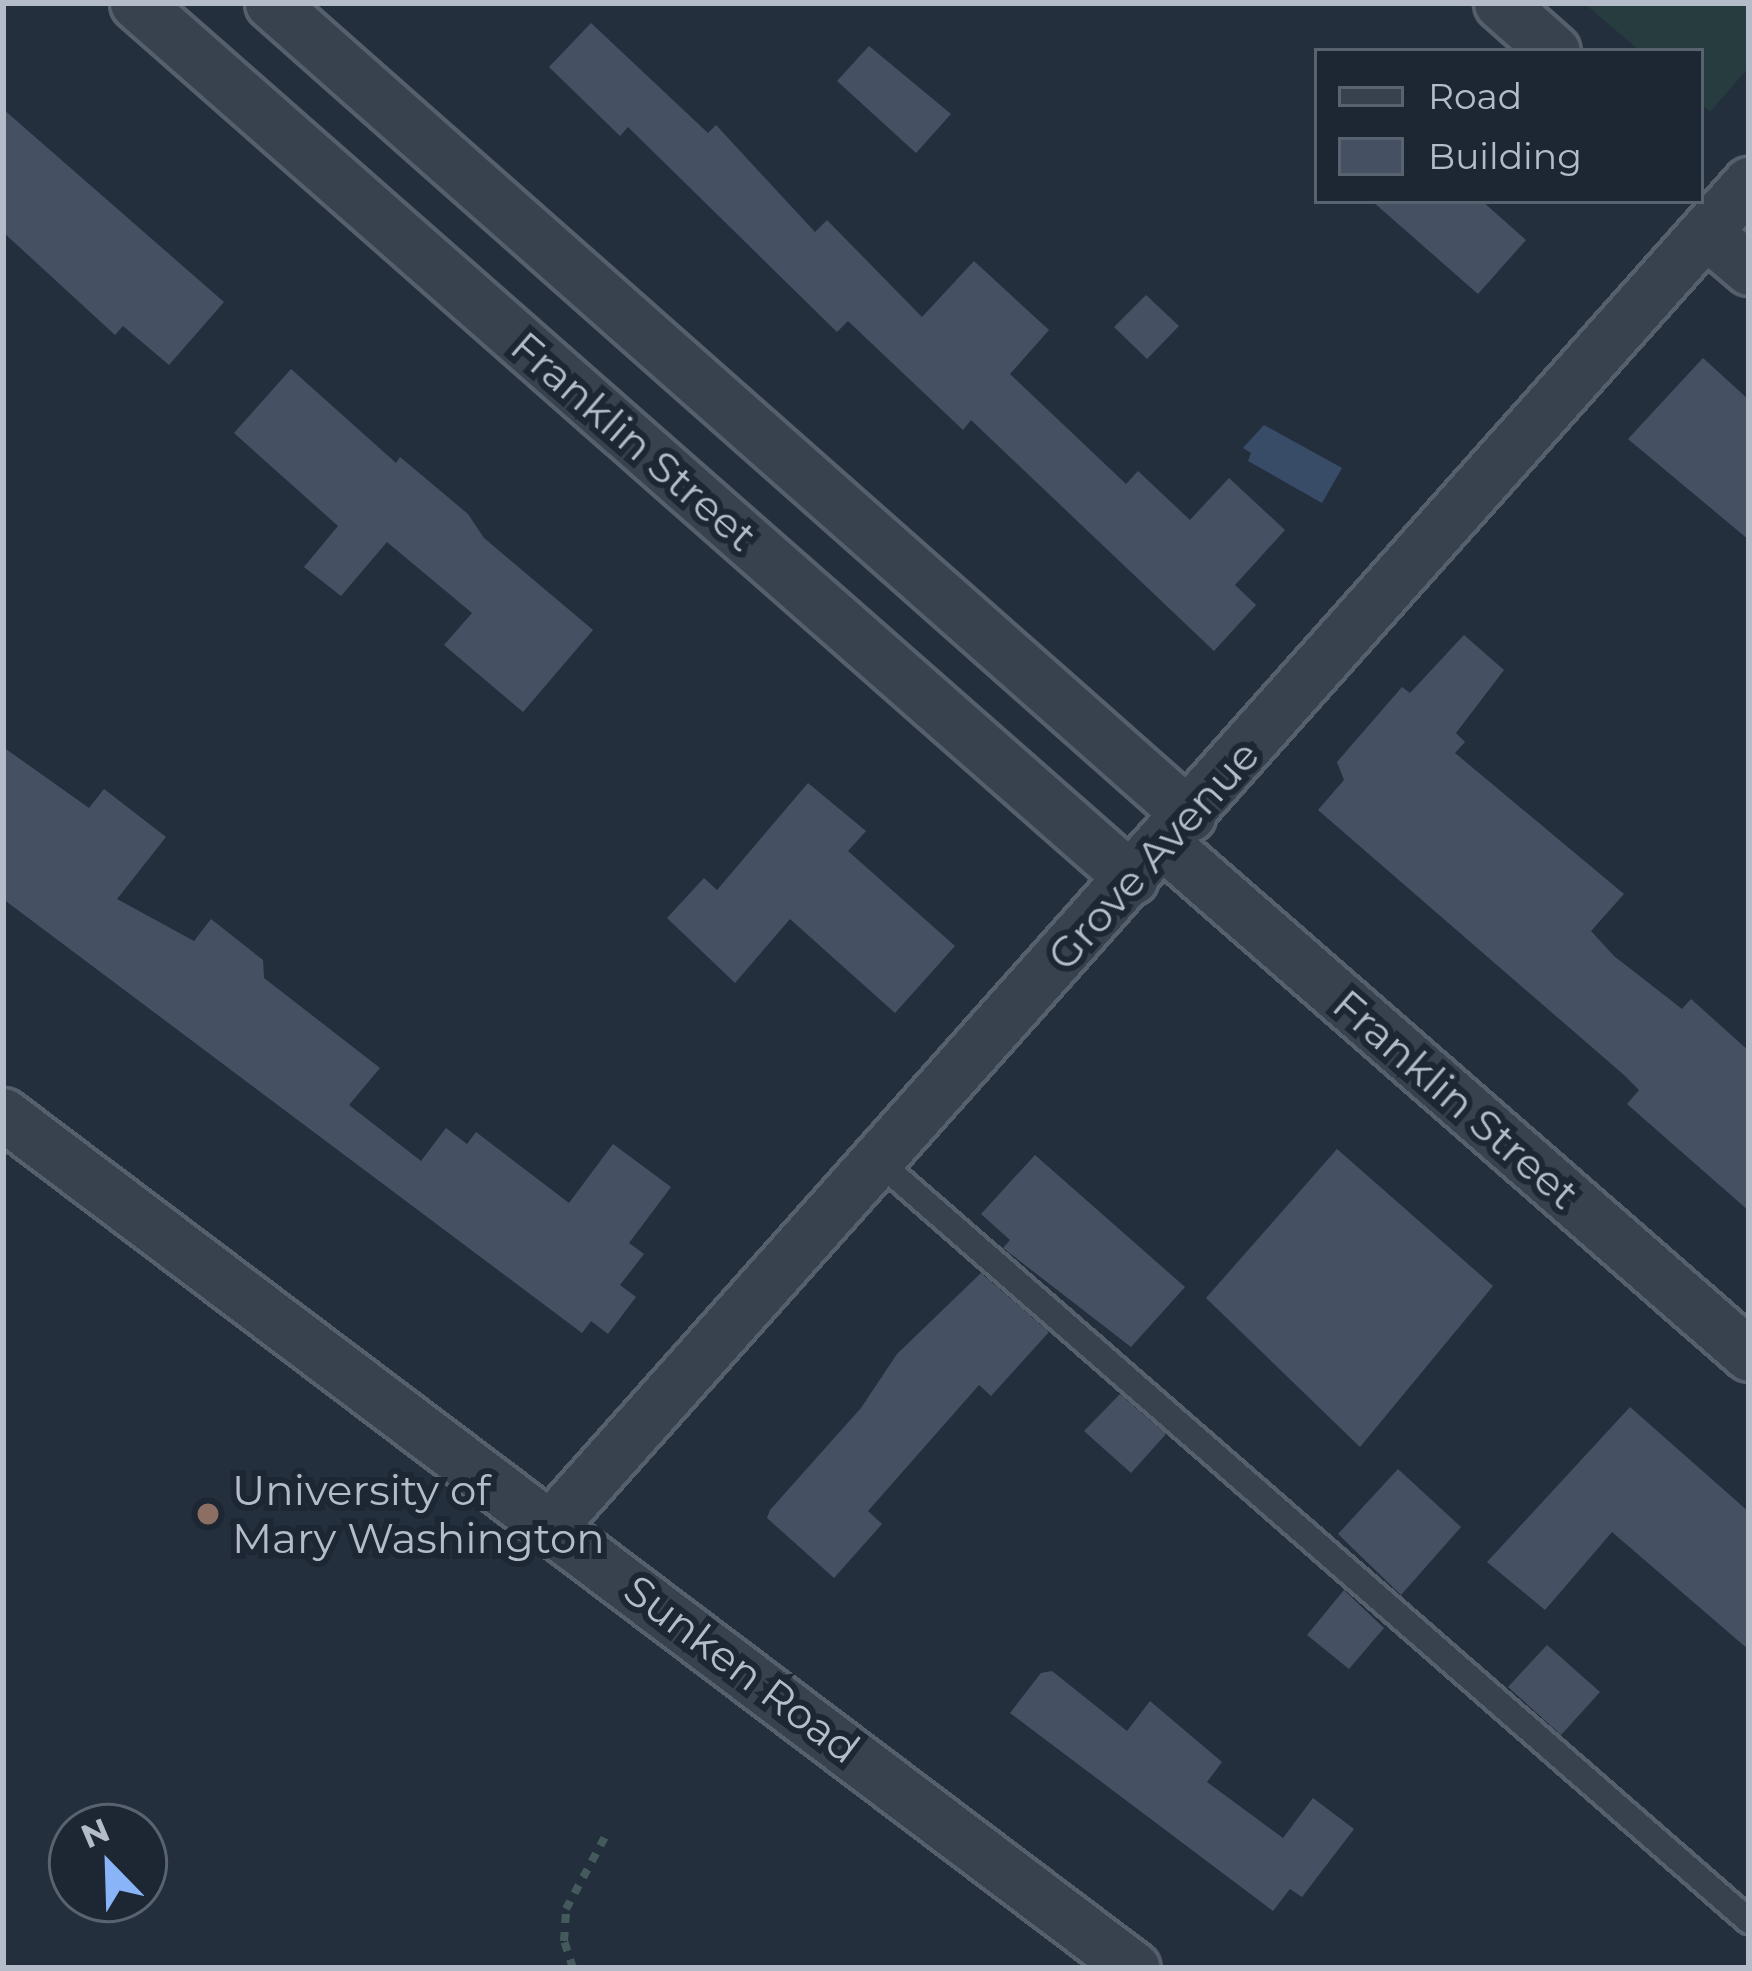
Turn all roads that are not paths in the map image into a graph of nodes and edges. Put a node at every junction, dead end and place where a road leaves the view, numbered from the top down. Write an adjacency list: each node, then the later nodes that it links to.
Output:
1 (136, 3): 7 (street, Franklin Street)
2 (271, 3): 7 (street, Franklin Street)
3 (1499, 3): 4 (street)
4 (1551, 48)
5 (1722, 201): 6 (street); 7 (street, Grove Avenue)
6 (1749, 269)
7 (1161, 846): 9 (street, Grove Avenue); 10 (street, Franklin Street)
8 (3, 1114): 11 (street, Sunken Road)
9 (878, 1160): 11 (street, Grove Avenue); 12 (lane)
10 (1749, 1355)
11 (552, 1524): 13 (street, Sunken Road)
12 (1749, 1921)
13 (1134, 1968)

